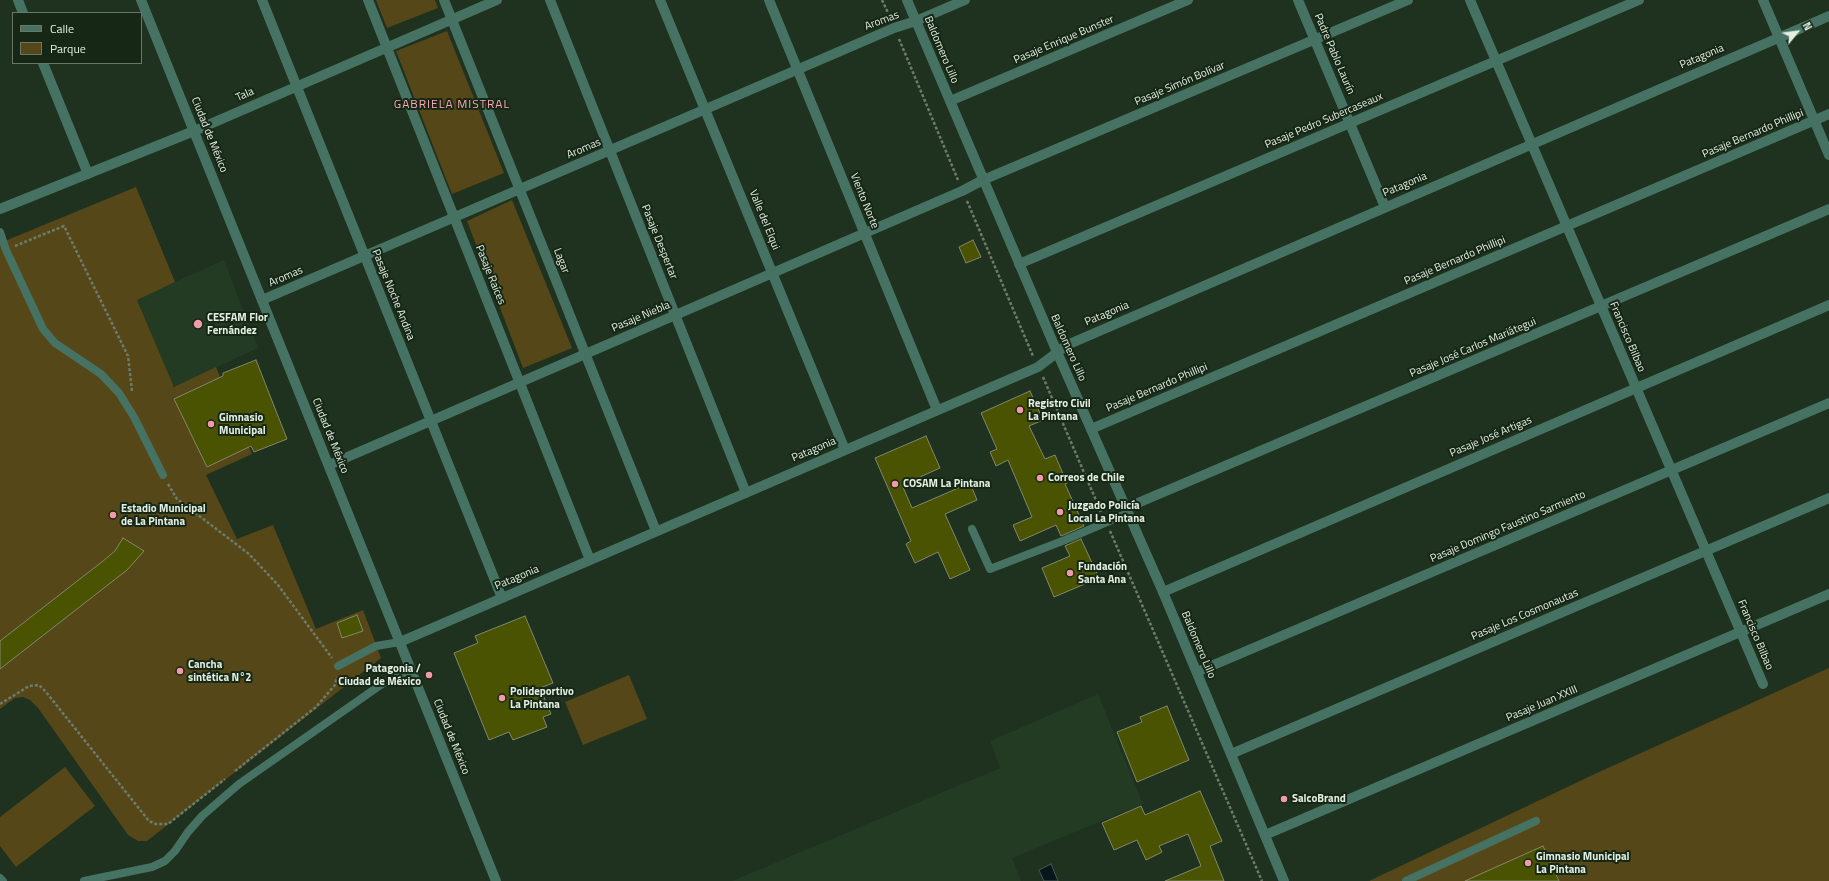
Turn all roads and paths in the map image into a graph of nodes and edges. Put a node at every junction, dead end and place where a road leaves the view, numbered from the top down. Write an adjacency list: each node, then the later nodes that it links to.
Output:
1 (18, 0): 19 (street)
2 (142, 0): 36 (street, Ciudad de México)
3 (262, 0): 30 (street, Pasaje Noche Andina)
4 (368, 0): 26 (street, Pasaje Raíces)
5 (444, 0): 21 (street, Lagar)
6 (497, 0): 21 (street, Tala)
7 (550, 0): 38 (street, Pasaje Despertar)
8 (660, 0): 32 (street, Valle del Elqui)
9 (769, 0): 29 (street, Viento Norte)
10 (882, 0): 23 (path)
11 (907, 0): 22 (street, Baldomero Lillo)
12 (965, 0): 22 (street, Aromas)
13 (1188, 0): 31 (street, Pasaje Enrique Bunster)
14 (1298, 0): 25 (street, Padre Pablo Laurín)
15 (1408, 0): 25 (street, Pasaje Simón Bolívar)
16 (1470, 0): 27 (street, Francisco Bilbao)
17 (1639, 0): 27 (street, Pasaje Pedro Subercaseaux)
18 (1763, 0): 24 (street)
19 (23, 12)
20 (1829, 16): 24 (street, Patagonia)
21 (451, 20): 26 (street, Tala); 42 (street, Lagar)
22 (916, 21): 23 (street, Aromas); 31 (street, Baldomero Lillo)
23 (894, 28): 29 (street, Aromas); 43 (path)
24 (1779, 37): 34 (street); 37 (street, Patagonia)
25 (1315, 40): 35 (street, Padre Pablo Laurín); 41 (street, Pasaje Simón Bolívar)
26 (386, 47): 30 (street, Tala); 47 (street, Pasaje Raíces)
27 (1496, 61): 35 (street, Pasaje Pedro Subercaseaux); 37 (street, Francisco Bilbao)
28 (43, 64): 40 (street)
29 (798, 69): 32 (street, Aromas); 50 (street, Viento Norte)
30 (296, 86): 36 (street, Tala); 52 (street, Pasaje Noche Andina)
31 (950, 101): 41 (street, Baldomero Lillo)
32 (705, 109): 38 (street, Aromas); 54 (street, Valle del Elqui)
33 (1829, 114): 34 (street, Pasaje Bernardo Phillipi)
34 (1814, 121): 39 (street); 48 (street, Pasaje Bernardo Phillipi)
35 (1350, 123): 44 (street, Padre Pablo Laurín); 53 (street, Pasaje Pedro Subercaseaux)
36 (194, 131): 40 (street, Tala); 55 (street, Ciudad de México)
37 (1531, 144): 44 (street, Patagonia); 48 (street, Francisco Bilbao)
38 (610, 150): 42 (street, Aromas); 58 (street, Pasaje Despertar)
39 (1829, 155)
40 (88, 174): 45 (street, Tala)
41 (983, 180): 43 (street, Pasaje Simón Bolívar); 53 (street, Baldomero Lillo)
42 (520, 189): 47 (street, Aromas); 60 (street, Lagar)
43 (962, 191): 50 (street, Pasaje Niebla); 61 (path)
44 (1385, 206): 59 (street, Patagonia)
45 (0, 209)
46 (1829, 209): 57 (street, Pasaje José Carlos Mariátegui)
47 (454, 217): 52 (street, Aromas); 62 (street, Pasaje Raíces)
48 (1567, 226): 57 (street, Francisco Bilbao); 68 (street, Pasaje Bernardo Phillipi)
49 (0, 232): 51 (lane)
50 (864, 234): 54 (street, Pasaje Niebla); 66 (street, Viento Norte)
51 (6, 250): 64 (path); 72 (lane)
52 (365, 256): 55 (street, Aromas); 67 (street, Pasaje Noche Andina)
53 (1019, 264): 59 (street, Baldomero Lillo)
54 (773, 273): 58 (street, Pasaje Niebla); 69 (street, Valle del Elqui)
55 (262, 300): 70 (street, Ciudad de México)
56 (1829, 305): 63 (street, Pasaje José Artigas)
57 (1601, 306): 63 (street, Francisco Bilbao); 75 (street, Pasaje José Carlos Mariátegui)
58 (675, 316): 60 (street, Pasaje Niebla); 73 (street, Pasaje Despertar)
59 (1057, 352): 61 (street, Patagonia); 68 (street, Baldomero Lillo)
60 (585, 354): 62 (street, Pasaje Niebla); 78 (street, Lagar)
61 (1038, 367): 66 (street, Patagonia); 76 (path)
62 (520, 383): 67 (street, Pasaje Niebla); 80 (street, Pasaje Raíces)
63 (1636, 387): 71 (street, Francisco Bilbao); 81 (street, Pasaje José Artigas)
64 (132, 395)
65 (1829, 403): 71 (street, Pasaje Domingo Faustino Sarmiento)
66 (937, 410): 69 (street, Patagonia)
67 (431, 421): 70 (street, Pasaje Niebla); 83 (street, Pasaje Noche Andina)
68 (1091, 429): 75 (street, Baldomero Lillo)
69 (845, 450): 73 (street, Patagonia)
70 (329, 465): 85 (street, Ciudad de México)
71 (1671, 470): 79 (street, Francisco Bilbao); 88 (street, Pasaje Domingo Faustino Sarmiento)
72 (163, 475): 86 (path)
73 (746, 493): 78 (street, Patagonia)
74 (1829, 498): 79 (street, Pasaje Los Cosmonautas)
75 (1127, 511): 76 (lane); 81 (street, Baldomero Lillo)
76 (1106, 522): 77 (lane); 98 (path)
77 (972, 529)
78 (656, 531): 80 (street, Patagonia)
79 (1706, 551): 84 (street, Francisco Bilbao); 91 (street, Pasaje Los Cosmonautas)
80 (590, 560): 83 (street, Patagonia)
81 (1163, 592): 88 (street, Baldomero Lillo)
82 (1829, 594): 84 (street, Pasaje Juan XXIII)
83 (502, 598): 85 (street, Patagonia)
84 (1741, 632): 89 (street, Francisco Bilbao); 93 (street, Pasaje Juan XXIII)
85 (400, 642): 86 (lane); 87 (street, Ciudad de México)
86 (338, 666): 90 (path)
87 (411, 669): 96 (lane); 97 (street, Ciudad de México)
88 (1197, 672): 91 (street, Baldomero Lillo)
89 (1763, 684)
90 (0, 704)
91 (1231, 754): 93 (street, Baldomero Lillo)
92 (1536, 821): 100 (lane)
93 (1265, 836): 99 (street, Baldomero Lillo)
94 (0, 878): 95 (lane)
95 (3, 881)
96 (84, 881)
97 (496, 881)
98 (1262, 881)
99 (1284, 881)
100 (1406, 881)

